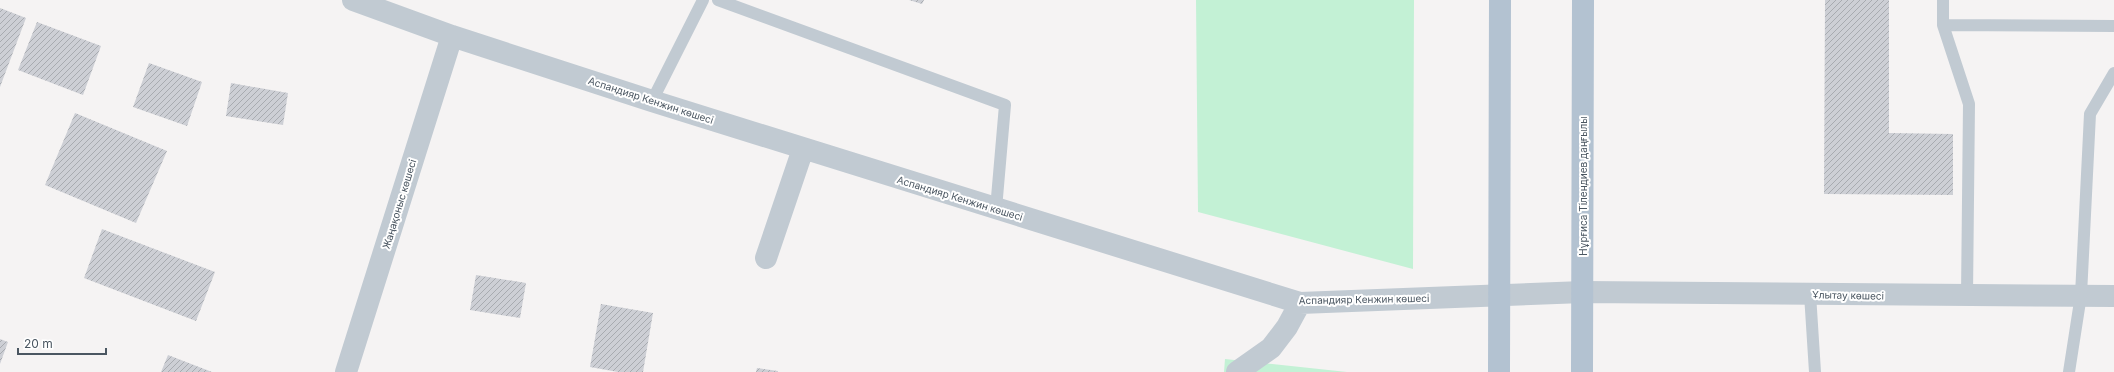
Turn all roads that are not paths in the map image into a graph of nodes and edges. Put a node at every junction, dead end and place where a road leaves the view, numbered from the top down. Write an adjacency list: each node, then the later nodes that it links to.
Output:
1 (353, 0): 9 (street, Аспандияр Кенжин көшесі)
2 (702, 0): 11 (lane)
3 (718, 0): 13 (lane)
4 (1500, 0): 17 (main road)
5 (1583, 0): 15 (main road, Нұрғиса Тілендиев даңғылы)
6 (1944, 0): 7 (lane)
7 (1943, 25): 8 (lane); 19 (lane)
8 (2114, 26)
9 (452, 36): 11 (street, Аспандияр Кенжин көшесі); 22 (street, Жаңақоныс көшесі)
10 (2114, 73): 18 (lane)
11 (652, 101): 12 (street, Аспандияр Кенжин көшесі)
12 (804, 148): 13 (street, Аспандияр Кенжин көшесі); 14 (street)
13 (996, 209): 21 (street, Аспандияр Кенжин көшесі)
14 (766, 258)
15 (1583, 292): 16 (street, Ұлытау көшесі); 17 (street, Аспандияр Кенжин көшесі); 25 (main road, Нұрғиса Тілендиев даңғылы)
16 (1810, 294): 19 (street, Ұлытау көшесі); 26 (lane)
17 (1500, 295): 21 (street, Аспандияр Кенжин көшесі); 24 (main road)
18 (2081, 295): 19 (street, Ұлытау көшесі); 20 (street, Ұлытау көшесі); 27 (lane)
19 (1967, 296)
20 (2114, 296)
21 (1300, 303): 23 (street)
22 (346, 372)
23 (1237, 372)
24 (1499, 372)
25 (1582, 372)
26 (1815, 372)
27 (2069, 372)

